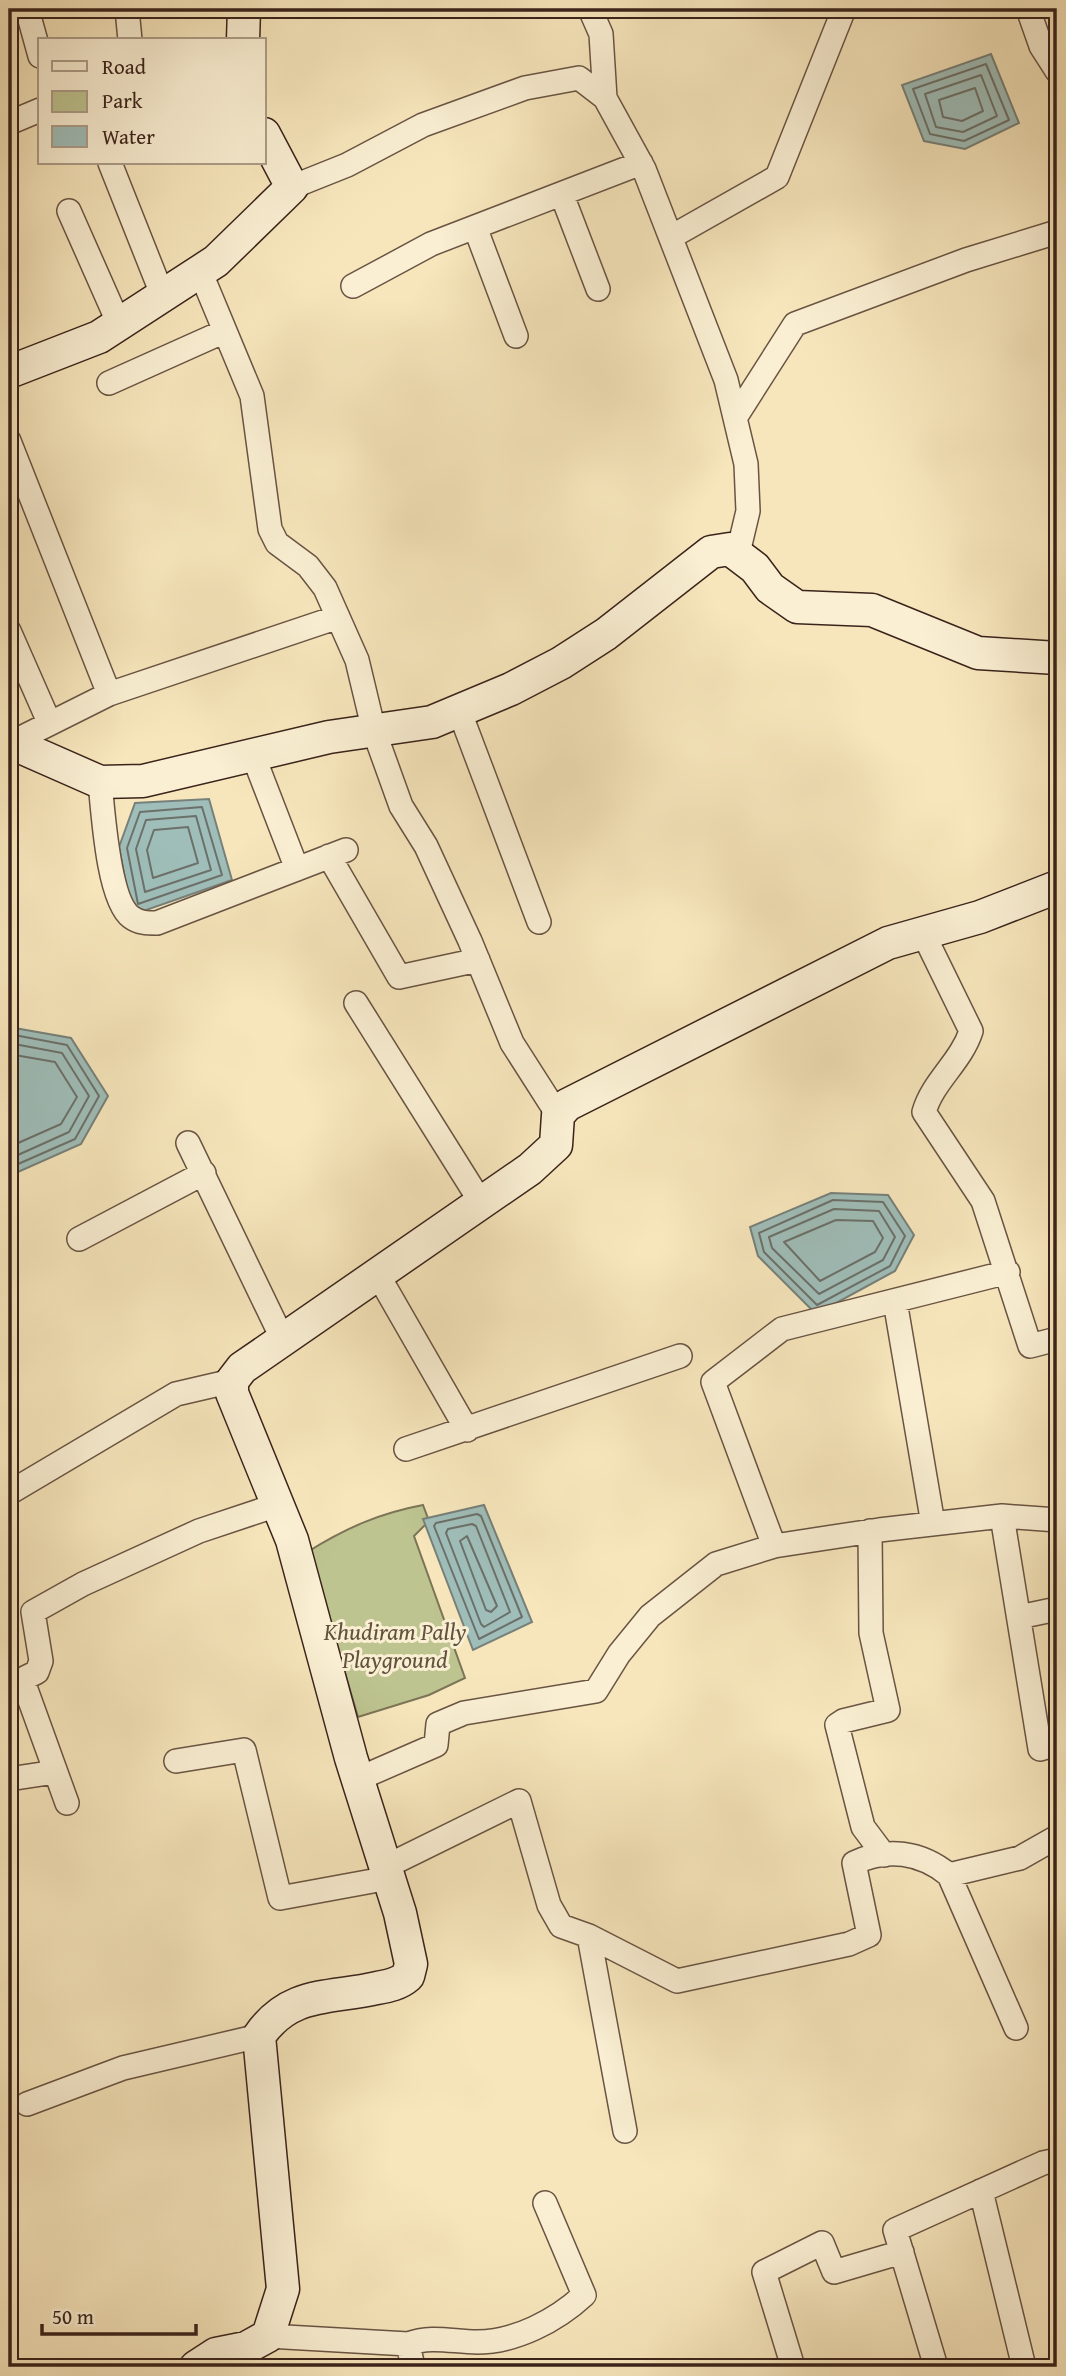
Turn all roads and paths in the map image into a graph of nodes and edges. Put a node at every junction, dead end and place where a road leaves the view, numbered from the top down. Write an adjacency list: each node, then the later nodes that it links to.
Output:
1 (27, 9): 9 (street)
2 (127, 9): 7 (street)
3 (244, 9): 8 (street)
4 (590, 9): 11 (street)
5 (844, 9): 22 (street)
6 (1028, 9): 10 (street)
7 (131, 38)
8 (243, 38)
9 (38, 49)
10 (1057, 71)
11 (605, 98): 15 (street); 17 (street)
12 (38, 111): 13 (street)
13 (9, 123)
14 (266, 138): 17 (street)
15 (641, 163): 18 (street); 22 (street)
16 (110, 164): 26 (street)
17 (292, 187): 23 (street)
18 (562, 195): 20 (street); 25 (street)
19 (69, 211): 27 (street)
20 (475, 227): 24 (street); 29 (street)
21 (1057, 232): 32 (street)
22 (671, 237): 32 (street)
23 (200, 271): 26 (street); 28 (street)
24 (354, 286)
25 (598, 289)
26 (162, 294): 27 (street)
27 (119, 324): 30 (street)
28 (225, 331): 31 (street); 35 (street)
29 (516, 335)
30 (9, 372)
31 (109, 383)
32 (735, 418): 34 (street)
33 (9, 441): 38 (street)
34 (738, 553): 37 (street); 39 (street)
35 (338, 617): 38 (street); 41 (street)
36 (9, 631): 40 (street)
37 (1057, 658)
38 (109, 694): 40 (street)
39 (459, 710): 41 (street); 47 (street)
40 (49, 722): 42 (street)
41 (374, 731): 43 (street); 49 (street)
42 (11, 742): 44 (street)
43 (253, 755): 44 (street); 45 (street)
44 (100, 782): 45 (street)
45 (297, 869): 49 (street)
46 (1057, 887): 48 (street)
47 (539, 922)
48 (923, 933): 51 (street); 56 (street)
49 (478, 960): 51 (street)
50 (356, 1003): 54 (street)
51 (558, 1115): 54 (street)
52 (188, 1143): 53 (street)
53 (204, 1173): 55 (street); 60 (street)
54 (482, 1204): 57 (street)
55 (79, 1239)
56 (1008, 1272): 58 (street); 59 (street)
57 (378, 1275): 60 (street); 63 (street)
58 (895, 1301): 69 (street); 71 (street)
59 (1057, 1339)
60 (283, 1340): 62 (street)
61 (680, 1356): 63 (street)
62 (232, 1381): 65 (street); 66 (street)
63 (467, 1430): 64 (street)
64 (406, 1449)
65 (9, 1493)
66 (277, 1504): 76 (street); 78 (street)
67 (1002, 1516): 68 (street); 69 (street); 73 (street)
68 (1057, 1520)
69 (933, 1524): 70 (street)
70 (870, 1531): 71 (street); 81 (street)
71 (774, 1546): 78 (street)
72 (1057, 1609): 73 (street)
73 (1018, 1617): 74 (street)
74 (1057, 1744)
75 (176, 1761): 82 (street)
76 (55, 1772): 77 (street); 79 (street)
77 (9, 1779)
78 (358, 1779): 82 (street)
79 (66, 1804)
80 (1057, 1837): 83 (street)
81 (884, 1855): 83 (street); 84 (street)
82 (387, 1872): 84 (street); 86 (street)
83 (949, 1875): 85 (street)
84 (589, 1936): 88 (street)
85 (1016, 2028)
86 (259, 2036): 87 (street); 93 (street)
87 (27, 2104)
88 (625, 2131)
89 (1057, 2160): 90 (street)
90 (981, 2191): 92 (street); 99 (street)
91 (545, 2203): 94 (street)
92 (902, 2252): 97 (street); 98 (street)
93 (268, 2336): 94 (street); 95 (street)
94 (408, 2344): 96 (street)
95 (196, 2367)
96 (413, 2367)
97 (793, 2367)
98 (936, 2367)
99 (1024, 2367)

